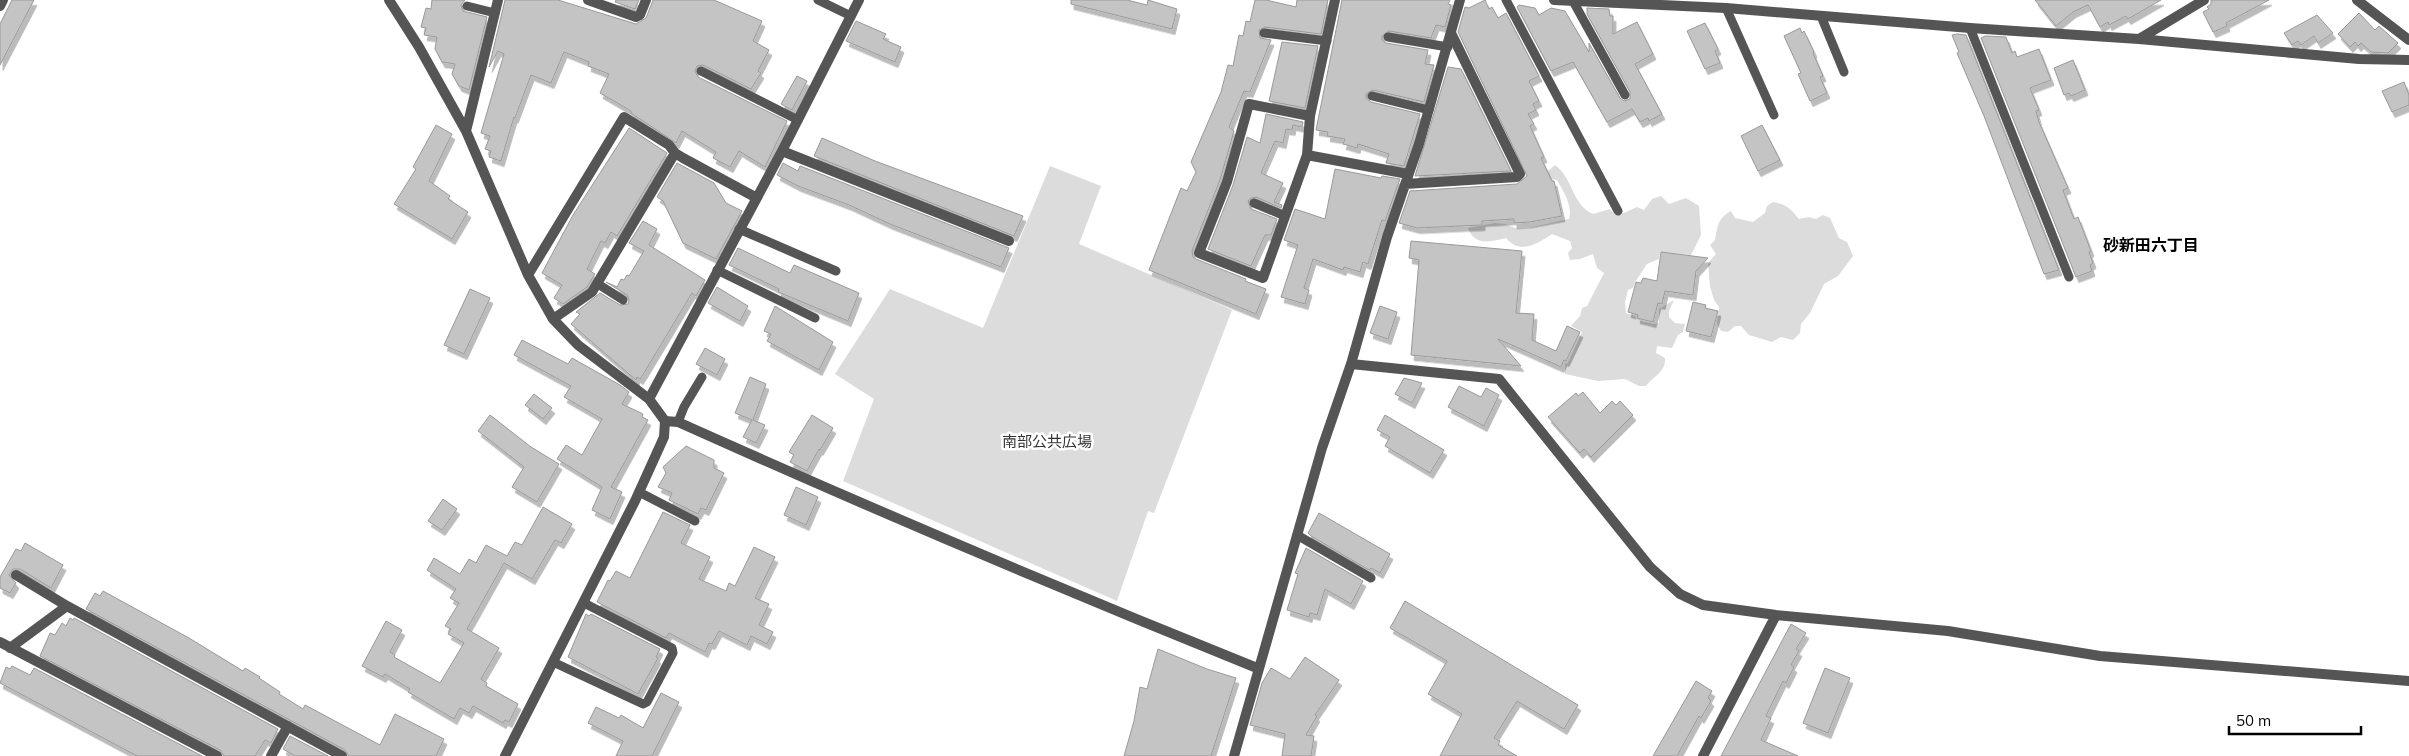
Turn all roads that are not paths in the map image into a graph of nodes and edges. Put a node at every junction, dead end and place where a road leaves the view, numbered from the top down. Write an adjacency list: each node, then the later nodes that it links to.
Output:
1 (3, 0): 16 (street)
2 (389, 0): 39 (street)
3 (498, 0): 19 (street)
4 (588, 0): 5 (street)
5 (646, 0)
6 (818, 0): 20 (lane)
7 (859, 0): 20 (street)
8 (1335, 0): 28 (street)
9 (1460, 0): 24 (street)
10 (1506, 0): 46 (lane)
11 (1554, 0): 14 (street)
12 (2204, 0): 26 (street)
13 (2357, 0): 27 (street)
14 (1573, 1): 15 (street); 33 (lane)
15 (1647, 2): 18 (street)
16 (0, 6)
17 (467, 6): 19 (lane)
18 (1726, 8): 21 (street); 37 (lane)
19 (495, 13): 39 (street)
20 (851, 16): 38 (street)
21 (1821, 16): 22 (street); 32 (lane)
22 (1970, 28): 26 (street); 53 (lane)
23 (1264, 33): 28 (lane)
24 (1452, 33): 29 (street); 43 (street)
25 (1388, 37): 29 (lane)
26 (2139, 38): 30 (street)
27 (2409, 40)
28 (1327, 41): 36 (street)
29 (1448, 47): 35 (street)
30 (2409, 60)
31 (701, 71): 38 (lane)
32 (1844, 72)
33 (1625, 95)
34 (1372, 96): 35 (lane)
35 (1428, 110): 43 (street)
36 (1310, 116): 42 (street); 47 (street)
37 (1774, 116)
38 (798, 120): 40 (street)
39 (466, 132): 52 (street)
40 (782, 151): 44 (street); 49 (street)
41 (675, 153): 44 (street); 52 (street); 54 (street)
42 (1306, 155): 43 (street); 47 (street)
43 (1406, 179): 58 (street)
44 (755, 198): 48 (street)
45 (1254, 203): 47 (lane)
46 (1618, 211)
47 (1285, 216)
48 (739, 229): 50 (street); 51 (lane)
49 (1009, 241)
50 (717, 270): 56 (lane); 60 (street)
51 (836, 271)
52 (528, 274): 57 (street)
53 (2069, 277)
54 (598, 284): 55 (lane); 57 (street)
55 (623, 300)
56 (815, 318)
57 (553, 319): 60 (street)
58 (1351, 364): 65 (street); 70 (street)
59 (702, 377): 62 (lane)
60 (649, 399): 61 (street)
61 (666, 420): 62 (street); 63 (street)
62 (678, 422): 74 (street)
63 (639, 492): 64 (lane); 68 (street)
64 (695, 521)
65 (1297, 535): 67 (lane); 74 (street)
66 (16, 575): 69 (street)
67 (1371, 578)
68 (584, 603): 73 (street); 73 (lane)
69 (67, 606): 72 (street); 76 (street)
70 (1776, 615): 75 (street); 82 (street)
71 (0, 642): 72 (street)
72 (10, 648): 77 (street)
73 (553, 662): 80 (street)
74 (1257, 668): 81 (street)
75 (2409, 681)
76 (288, 726): 78 (street); 79 (street)
77 (217, 756)
78 (271, 756)
79 (342, 756)
80 (505, 756)
81 (1234, 756)
82 (1703, 756)

